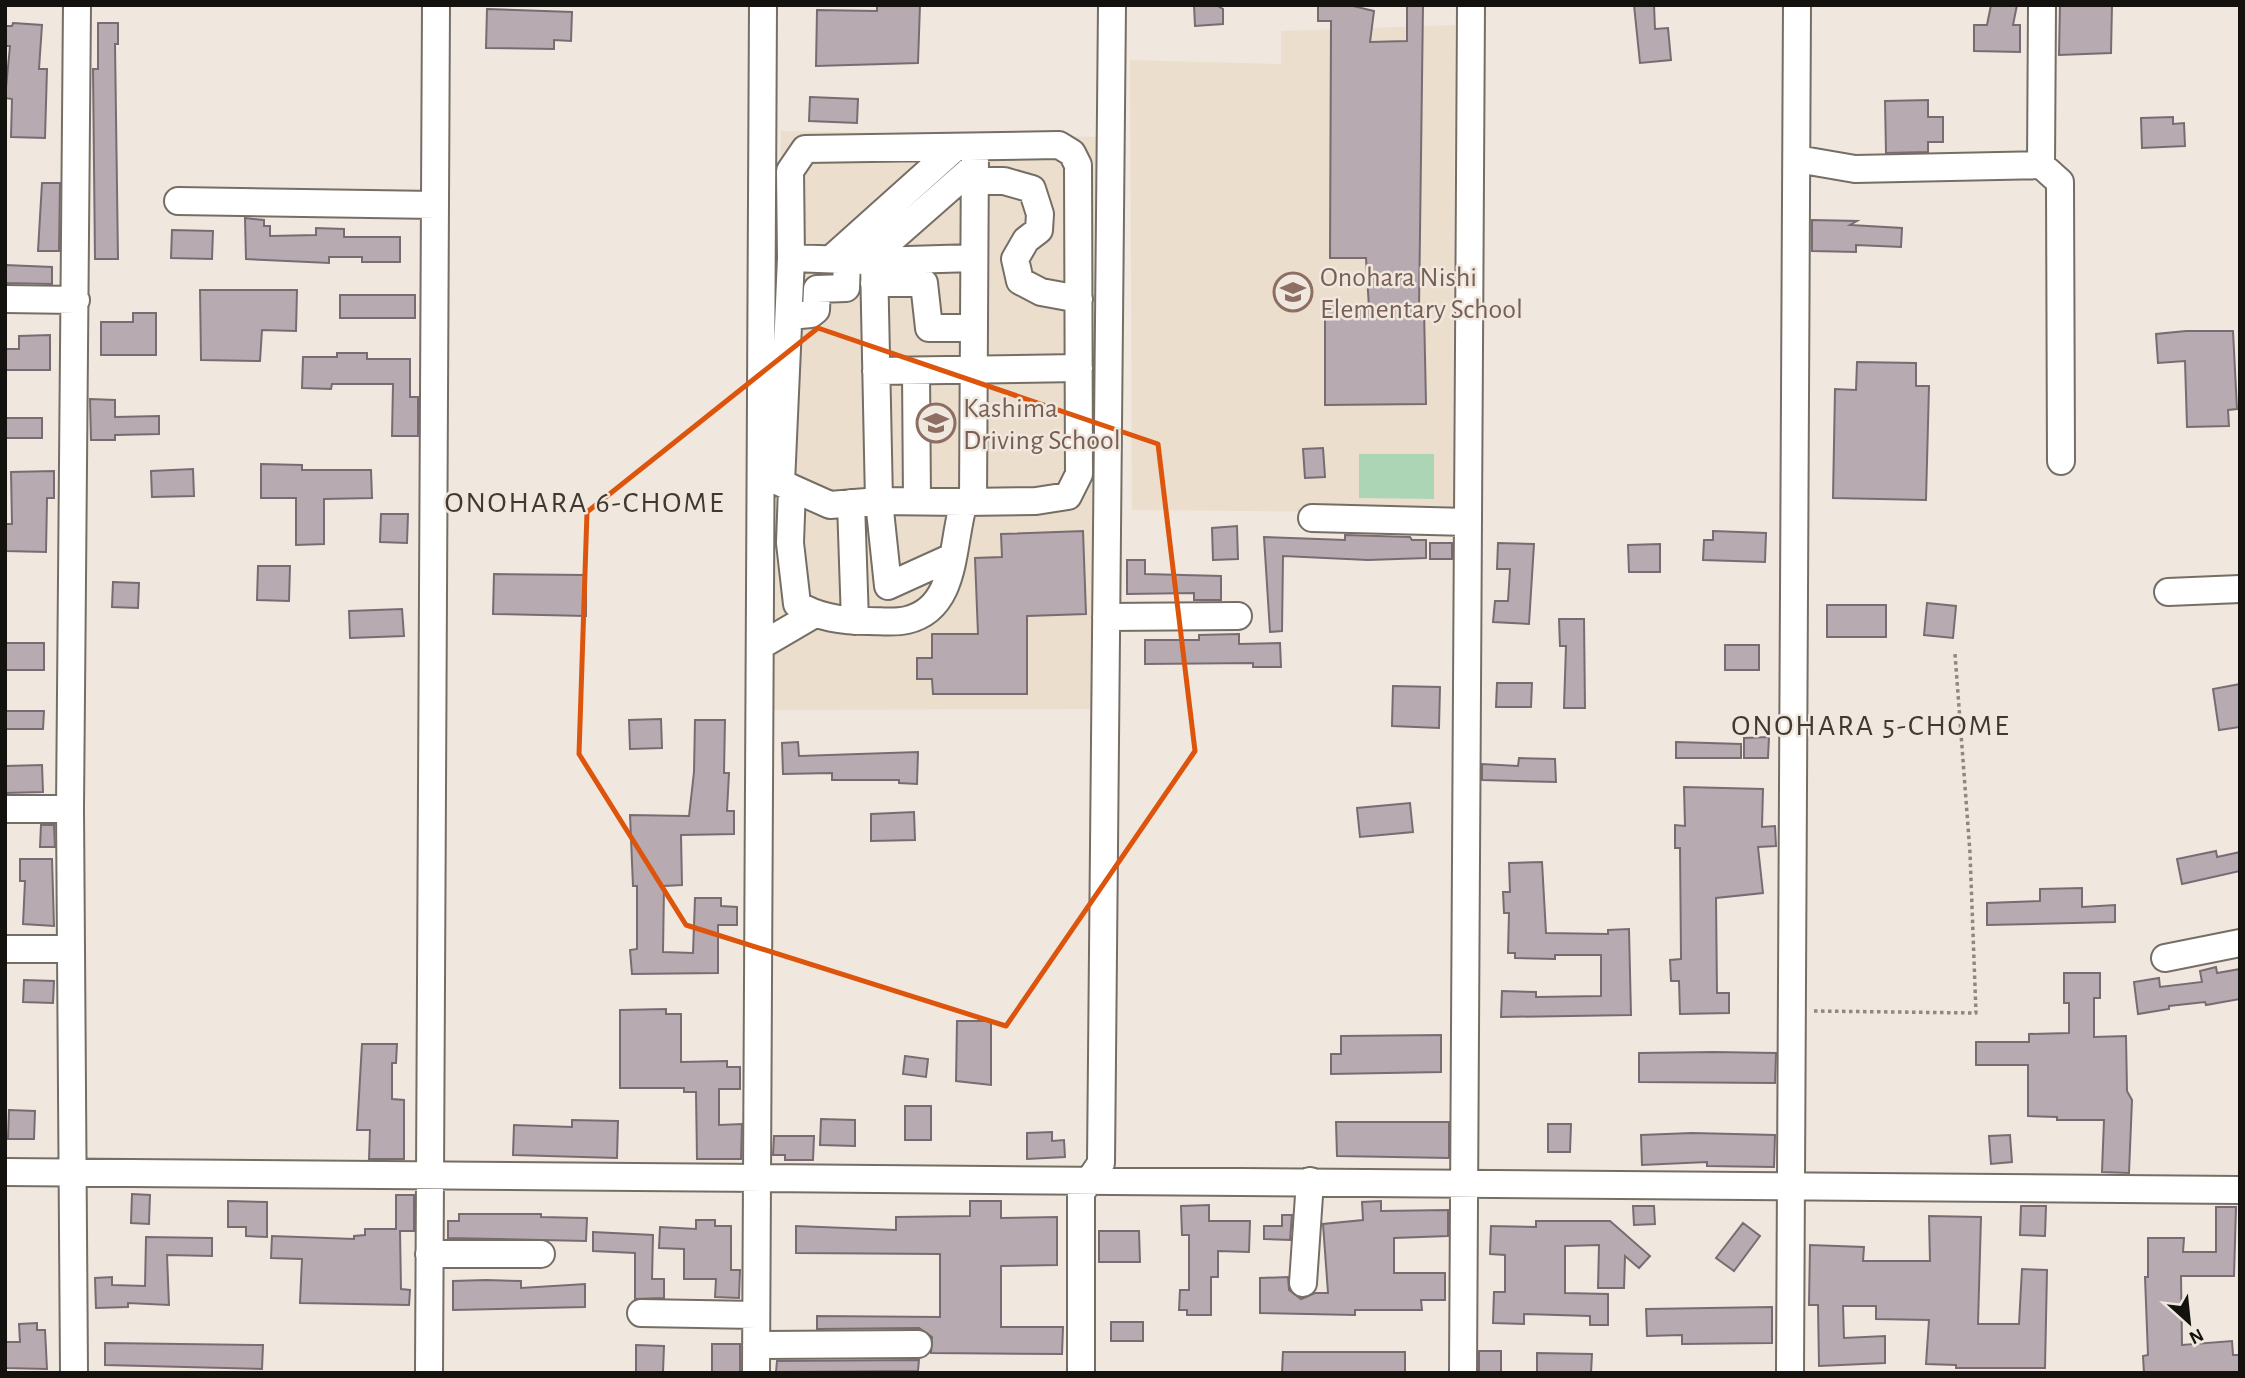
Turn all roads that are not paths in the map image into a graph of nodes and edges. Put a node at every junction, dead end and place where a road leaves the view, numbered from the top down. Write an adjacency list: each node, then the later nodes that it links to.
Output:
1 (77, 5): 18 (street)
2 (436, 5): 12 (street)
3 (763, 5): 40 (street)
4 (1112, 5): 38 (street)
5 (1471, 5): 32 (street)
6 (1797, 5): 8 (street)
7 (2042, 5): 10 (street)
8 (1797, 159): 10 (street); 54 (street)
9 (970, 160): 13 (street); 14 (street); 15 (street); 15 (street); 17 (street); 17 (street)
10 (2041, 165): 25 (street)
11 (178, 201): 12 (street)
12 (435, 205): 49 (street)
13 (791, 258): 15 (street); 19 (street)
14 (974, 258): 15 (street); 20 (street)
15 (859, 265): 19 (street); 20 (street); 23 (street)
16 (5, 299): 18 (street)
17 (1079, 299): 21 (street)
18 (76, 300): 42 (street)
19 (789, 316): 26 (street)
20 (974, 328): 22 (street)
21 (1079, 368): 22 (street); 29 (street)
22 (974, 370): 24 (street); 29 (street)
23 (876, 371): 24 (street); 27 (street)
24 (916, 371): 28 (street)
25 (2061, 461)
26 (792, 488): 30 (street); 36 (street)
27 (879, 501): 28 (street); 30 (street); 33 (street)
28 (917, 501): 29 (street)
29 (968, 502): 33 (street)
30 (851, 503): 39 (street)
31 (1312, 518): 32 (street)
32 (1468, 522): 53 (street)
33 (952, 558): 39 (street)
34 (2240, 589): 35 (street)
35 (2168, 592)
36 (813, 615): 39 (street); 40 (street)
37 (1238, 616): 38 (street)
38 (1106, 617): 51 (street)
39 (855, 621)
40 (760, 646): 50 (street)
41 (5, 809): 42 (street)
42 (70, 809): 45 (street)
43 (2240, 943): 46 (street)
44 (5, 949): 45 (street)
45 (71, 949): 48 (street)
46 (2165, 958)
47 (5, 1172): 48 (street)
48 (75, 1173): 49 (street); 63 (street)
49 (430, 1177): 50 (street); 57 (street)
50 (756, 1177): 51 (street); 60 (street)
51 (1090, 1180): 52 (street); 66 (street)
52 (1310, 1181): 53 (street); 58 (street)
53 (1464, 1182): 54 (street); 67 (street)
54 (1790, 1184): 55 (street); 68 (street)
55 (2240, 1190)
56 (541, 1254): 57 (street)
57 (429, 1255): 64 (street)
58 (1304, 1283)
59 (641, 1313): 60 (street)
60 (756, 1315): 62 (street)
61 (918, 1344): 62 (street)
62 (756, 1345): 65 (street)
63 (74, 1373)
64 (429, 1373)
65 (756, 1373)
66 (1080, 1373)
67 (1463, 1373)
68 (1790, 1373)

